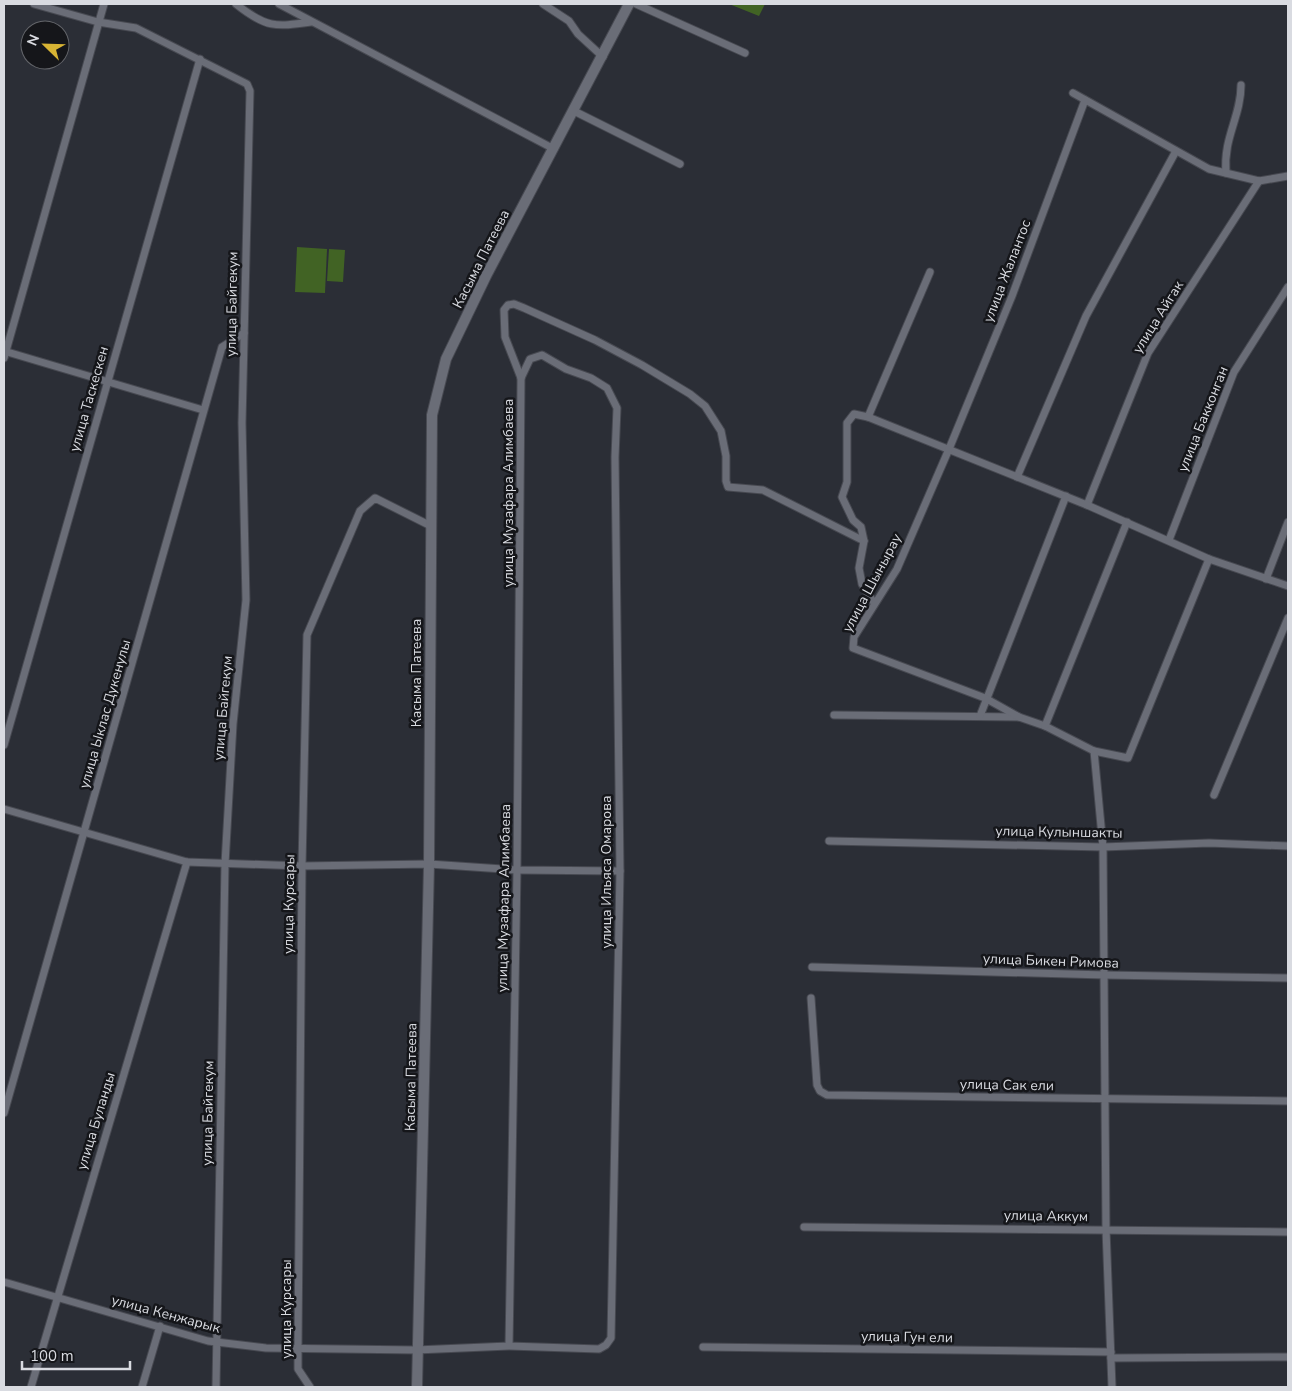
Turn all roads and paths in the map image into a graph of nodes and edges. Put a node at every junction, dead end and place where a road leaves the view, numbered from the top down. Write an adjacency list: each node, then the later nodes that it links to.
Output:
1 (34, 4): 8 (street, улица Байгекум)
2 (104, 4): 8 (street)
3 (236, 4): 9 (street)
4 (279, 4): 9 (street)
5 (543, 4): 11 (street)
6 (629, 4): 11 (main road, Касыма Патеева)
7 (636, 4): 10 (street)
8 (98, 22): 12 (street, улица Байгекум); 26 (street)
9 (311, 22): 17 (street)
10 (745, 53)
11 (603, 57): 16 (main road, Касыма Патеева)
12 (200, 59): 25 (street, улица Байгекум); 29 (street, улица Таскескен)
13 (1241, 85): 20 (street)
14 (1073, 93): 15 (street)
15 (1086, 100): 18 (street); 32 (street, улица Жалантос)
16 (574, 111): 17 (main road, Касыма Патеева); 19 (street)
17 (554, 150): 38 (main road, Касыма Патеева)
18 (1176, 151): 20 (street); 33 (street)
19 (680, 164)
20 (1226, 174): 22 (street)
21 (1288, 176): 22 (street)
22 (1260, 181): 35 (street, улица Айгак)
23 (930, 272): 31 (street)
24 (1288, 287): 39 (street, улица Бакконган)
25 (244, 333): 30 (street, улица Ыклас Дукенулы); 60 (street, улица Байгекум)
26 (4, 353): 29 (street)
27 (530, 359): 28 (street, улица Музафара Алимбаева); 64 (street, улица Ильяса Омарова)
28 (521, 378): 40 (street); 63 (street, улица Музафара Алимбаева)
29 (107, 382): 30 (street); 51 (street, улица Таскескен)
30 (203, 410): 55 (street, улица Ыклас Дукенулы)
31 (868, 416): 32 (street); 40 (street)
32 (949, 449): 33 (street); 44 (street, улица Шынырау)
33 (1017, 476): 34 (street)
34 (1066, 496): 35 (street); 46 (street)
35 (1087, 505): 36 (street)
36 (1127, 522): 39 (street); 50 (street)
37 (1288, 522): 42 (street)
38 (431, 526): 61 (main road, Касыма Патеева); 62 (street, улица Курсары)
39 (1168, 540): 41 (street)
40 (864, 541): 44 (street)
41 (1210, 559): 42 (street); 52 (street)
42 (1266, 579): 43 (street)
43 (1288, 586)
44 (874, 603): 46 (street, улица Шынырау)
45 (1288, 618): 53 (street)
46 (985, 698): 48 (street); 49 (street)
47 (834, 715): 48 (street)
48 (980, 716): 49 (street)
49 (1018, 717): 50 (street)
50 (1045, 726): 52 (street)
51 (4, 745)
52 (1094, 751): 58 (street)
53 (1214, 795)
54 (4, 809): 55 (street)
55 (85, 832): 59 (street); 71 (street, улица Ыклас Дукенулы)
56 (829, 841): 58 (street, улица Кулыншакты)
57 (1288, 846): 58 (street, улица Кулыншакты)
58 (1102, 847): 66 (street)
59 (187, 862): 60 (street); 76 (street, улица Буланды)
60 (225, 864): 62 (street); 78 (street, улица Байгекум)
61 (429, 864): 62 (street); 63 (street); 82 (main road, Касыма Патеева)
62 (302, 866): 81 (street, улица Курсары)
63 (517, 870): 64 (street); 79 (street, улица Музафара Алимбаева)
64 (620, 871): 79 (street, улица Ильяса Омарова)
65 (812, 967): 66 (street, улица Бикен Римова)
66 (1105, 975): 67 (street, улица Бикен Римова); 69 (street)
67 (1288, 978)
68 (811, 998): 69 (street, улица Сак ели)
69 (1104, 1099): 70 (street, улица Сак ели); 73 (street)
70 (1288, 1102)
71 (4, 1113)
72 (804, 1227): 73 (street, улица Аккум)
73 (1106, 1229): 74 (street, улица Аккум); 83 (street)
74 (1288, 1232)
75 (4, 1282): 76 (street, улица Кенжарык)
76 (56, 1298): 77 (street, улица Кенжарык); 85 (street, улица Буланды)
77 (160, 1326): 78 (street, улица Кенжарык); 86 (street)
78 (216, 1342): 81 (street, улица Кенжарык); 87 (street, улица Байгекум)
79 (509, 1346): 82 (street)
80 (703, 1347): 83 (street, улица Гун ели)
81 (298, 1348): 82 (street, улица Кенжарык); 88 (street, улица Курсары)
82 (416, 1350): 89 (main road, Касыма Патеева)
83 (1111, 1355): 84 (street, улица Гун ели); 90 (street)
84 (1288, 1357)
85 (31, 1387)
86 (142, 1387)
87 (216, 1387)
88 (310, 1387)
89 (417, 1387)
90 (1112, 1387)

